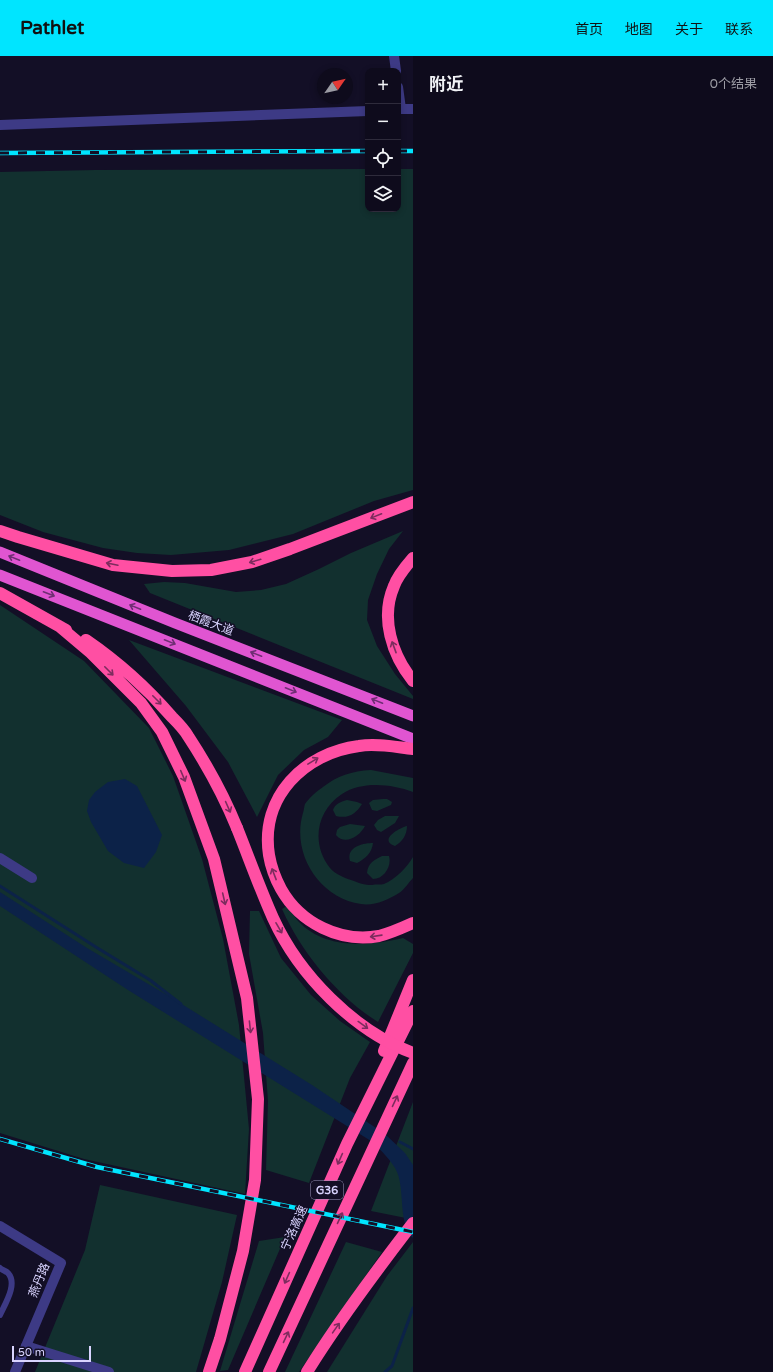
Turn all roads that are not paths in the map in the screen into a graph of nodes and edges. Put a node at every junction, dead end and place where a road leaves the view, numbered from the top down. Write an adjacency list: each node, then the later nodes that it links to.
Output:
1 (394, 56): 2 (street)
2 (396, 68)
3 (401, 109): 4 (street)
4 (413, 109)
5 (365, 110): 6 (street)
6 (0, 125)
7 (413, 502): 9 (highway)
8 (413, 505): 9 (highway)
9 (393, 509): 10 (highway, one-way to 10)
10 (0, 531)
11 (0, 552): 17 (highway, 栖霞大道, one-way to 11)
12 (413, 558): 16 (highway, one-way to 12)
13 (0, 575): 18 (highway, one-way to 18)
14 (0, 593): 15 (highway)
15 (59, 626): 25 (highway, one-way to 25, bridge); 35 (highway, one-way to 35)
16 (413, 681)
17 (413, 716)
18 (413, 739)
19 (413, 750): 22 (highway, one-way to 19)
20 (0, 858): 21 (street)
21 (32, 878)
22 (413, 923)
23 (413, 980): 27 (highway)
24 (413, 1011): 27 (highway, 宁洛高速 / G36)
25 (413, 1053)
26 (413, 1063): 37 (highway, G36, one-way to 26)
27 (347, 1144): 36 (highway, 宁洛高速 / G36, one-way to 36)
28 (413, 1222): 38 (highway, one-way to 28)
29 (0, 1226): 32 (street, 燕丹路)
30 (0, 1268): 31 (lane)
31 (0, 1315)
32 (26, 1346): 33 (street, 燕丹路); 34 (street)
33 (15, 1372)
34 (109, 1372)
35 (209, 1372)
36 (246, 1372)
37 (270, 1372)
38 (307, 1372)

